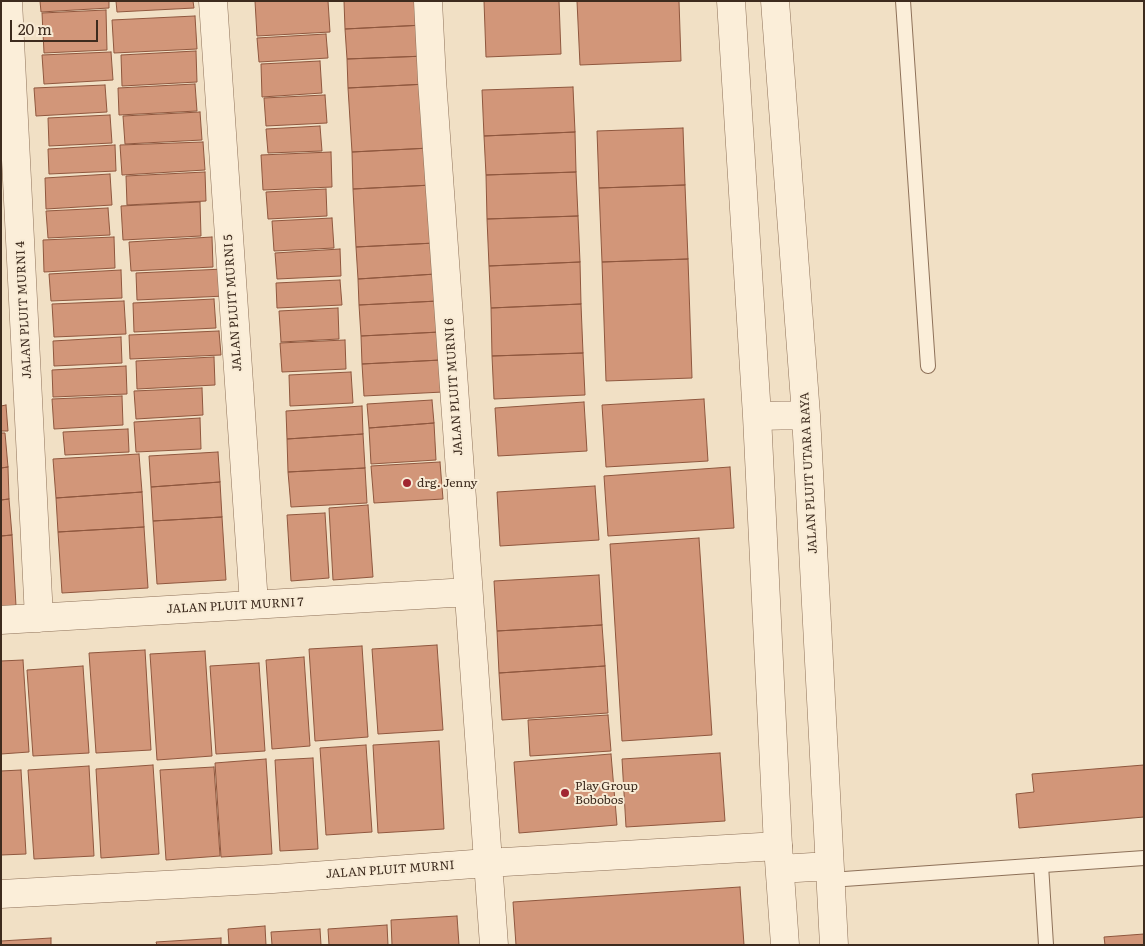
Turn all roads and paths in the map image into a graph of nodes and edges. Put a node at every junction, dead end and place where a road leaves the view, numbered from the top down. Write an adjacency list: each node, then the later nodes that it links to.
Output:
1 (8, 1): 12 (street, JALAN PLUIT MURNI 4)
2 (213, 1): 11 (street, JALAN PLUIT MURNI 5)
3 (428, 1): 10 (street, JALAN PLUIT MURNI 6)
4 (732, 1): 9 (street)
5 (775, 1): 8 (street, JALAN PLUIT UTARA RAYA)
6 (903, 1): 7 (lane)
7 (928, 366)
8 (806, 415): 9 (street); 18 (street, JALAN PLUIT UTARA RAYA)
9 (757, 416): 14 (street)
10 (468, 592): 11 (street, JALAN PLUIT MURNI 7); 16 (street, JALAN PLUIT MURNI 6)
11 (254, 604): 12 (street, JALAN PLUIT MURNI 7)
12 (40, 618): 13 (street, JALAN PLUIT MURNI 7)
13 (1, 620)
14 (779, 857): 16 (street, JALAN PLUIT MURNI); 18 (street, JALAN PLUIT MURNI); 21 (street)
15 (1144, 858): 17 (lane)
16 (487, 863): 19 (street, JALAN PLUIT MURNI); 20 (street, JALAN PLUIT MURNI 6)
17 (1041, 865): 18 (lane); 23 (lane)
18 (830, 873): 22 (street, JALAN PLUIT UTARA RAYA)
19 (1, 894)
20 (494, 945)
21 (785, 945)
22 (834, 945)
23 (1046, 945)

